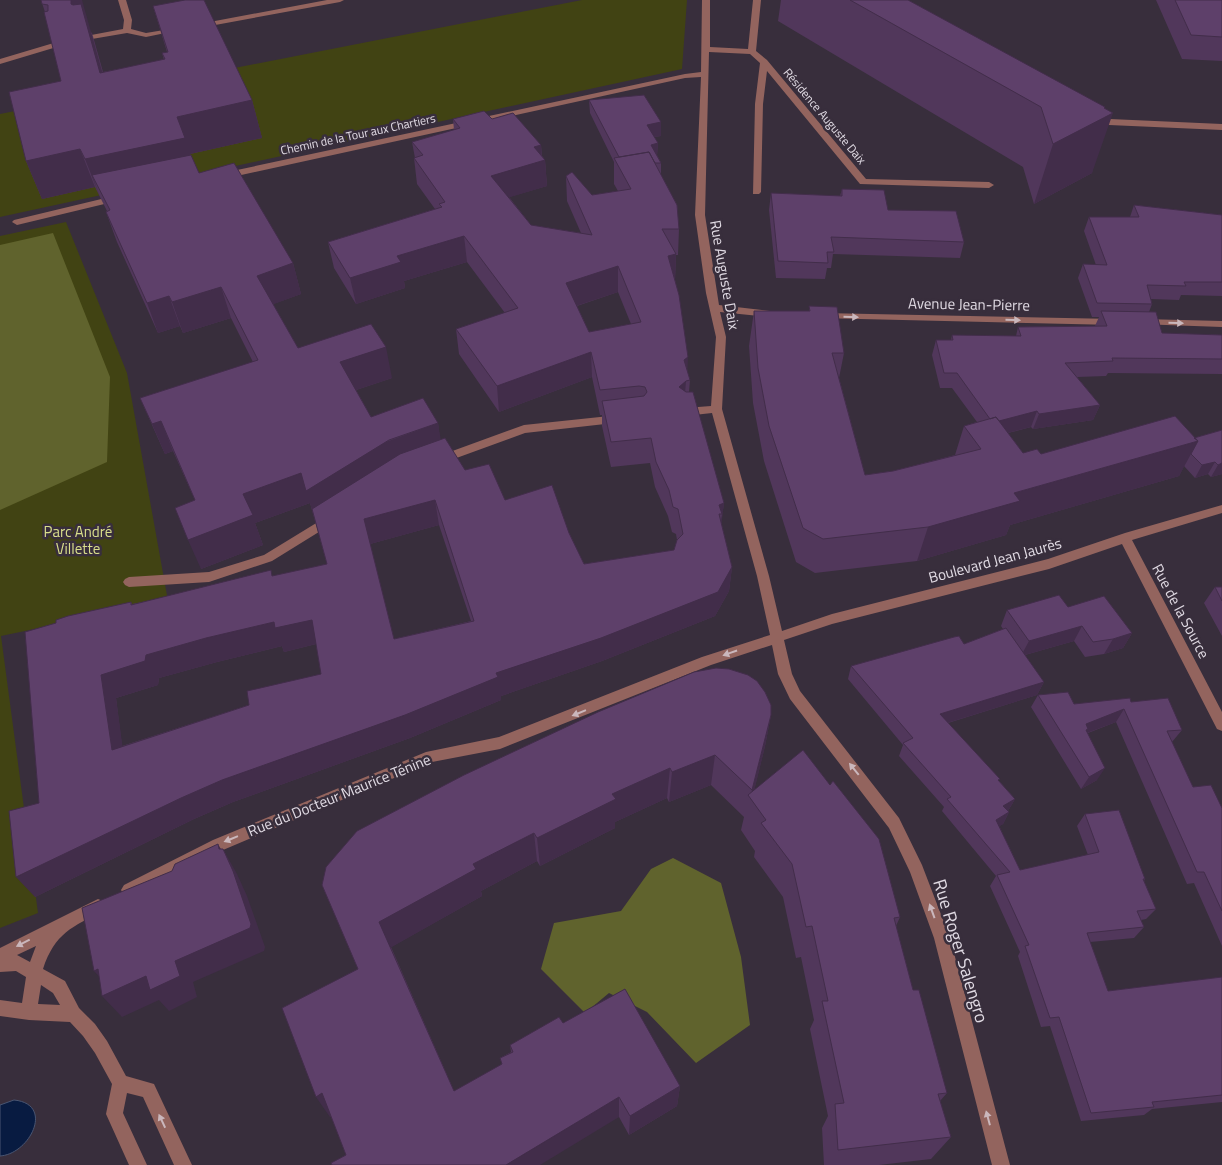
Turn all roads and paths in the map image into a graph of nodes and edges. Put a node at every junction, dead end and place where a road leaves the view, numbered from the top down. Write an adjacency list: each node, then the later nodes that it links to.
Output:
1 (122, 0): 5 (street)
2 (340, 0): 5 (street)
3 (706, 0): 8 (street, Rue Auguste Daix)
4 (757, 0): 9 (street)
5 (128, 31): 6 (street)
6 (90, 38)
7 (57, 44): 10 (street)
8 (705, 49): 9 (street); 12 (street, Rue Auguste Daix)
9 (752, 52): 11 (street, Résidence Auguste Daix)
10 (0, 62)
11 (764, 62): 16 (street, Résidence Auguste Daix); 17 (street, Résidence Auguste Daix)
12 (705, 74): 15 (street, Chemin de la Tour aux Chartiers); 20 (street, Rue Auguste Daix)
13 (1091, 115): 14 (street)
14 (1222, 127)
15 (217, 177)
16 (989, 186)
17 (756, 192)
18 (129, 196): 19 (street)
19 (17, 222)
20 (715, 308): 21 (street); 24 (street, Rue Auguste Daix)
21 (781, 314)
22 (808, 316): 23 (street, Avenue Jean-Pierre, one-way to 23)
23 (1222, 324)
24 (716, 409): 25 (street); 32 (street, Rue Auguste Daix)
25 (685, 412)
26 (629, 418): 27 (street)
27 (427, 466)
28 (1222, 509): 30 (street, Boulevard Jean Jaurès)
29 (342, 512): 31 (street)
30 (1125, 538): 32 (street, Boulevard Jean Jaurès); 33 (street, Rue de la Source)
31 (128, 582)
32 (776, 637): 34 (street, Rue du Docteur Maurice Ténine, one-way to 34); 44 (street, Rue Roger Salengro, one-way to 32)
33 (1222, 725)
34 (63, 923): 35 (street, Rue du Docteur Maurice Ténine, one-way to 35); 37 (street)
35 (0, 956)
36 (0, 964): 37 (street)
37 (35, 971): 39 (street); 40 (street)
38 (0, 1008): 39 (street)
39 (29, 1012): 40 (street)
40 (73, 1014): 41 (street)
41 (121, 1083): 42 (street); 43 (street, one-way to 41)
42 (138, 1165)
43 (183, 1165)
44 (1000, 1165)

